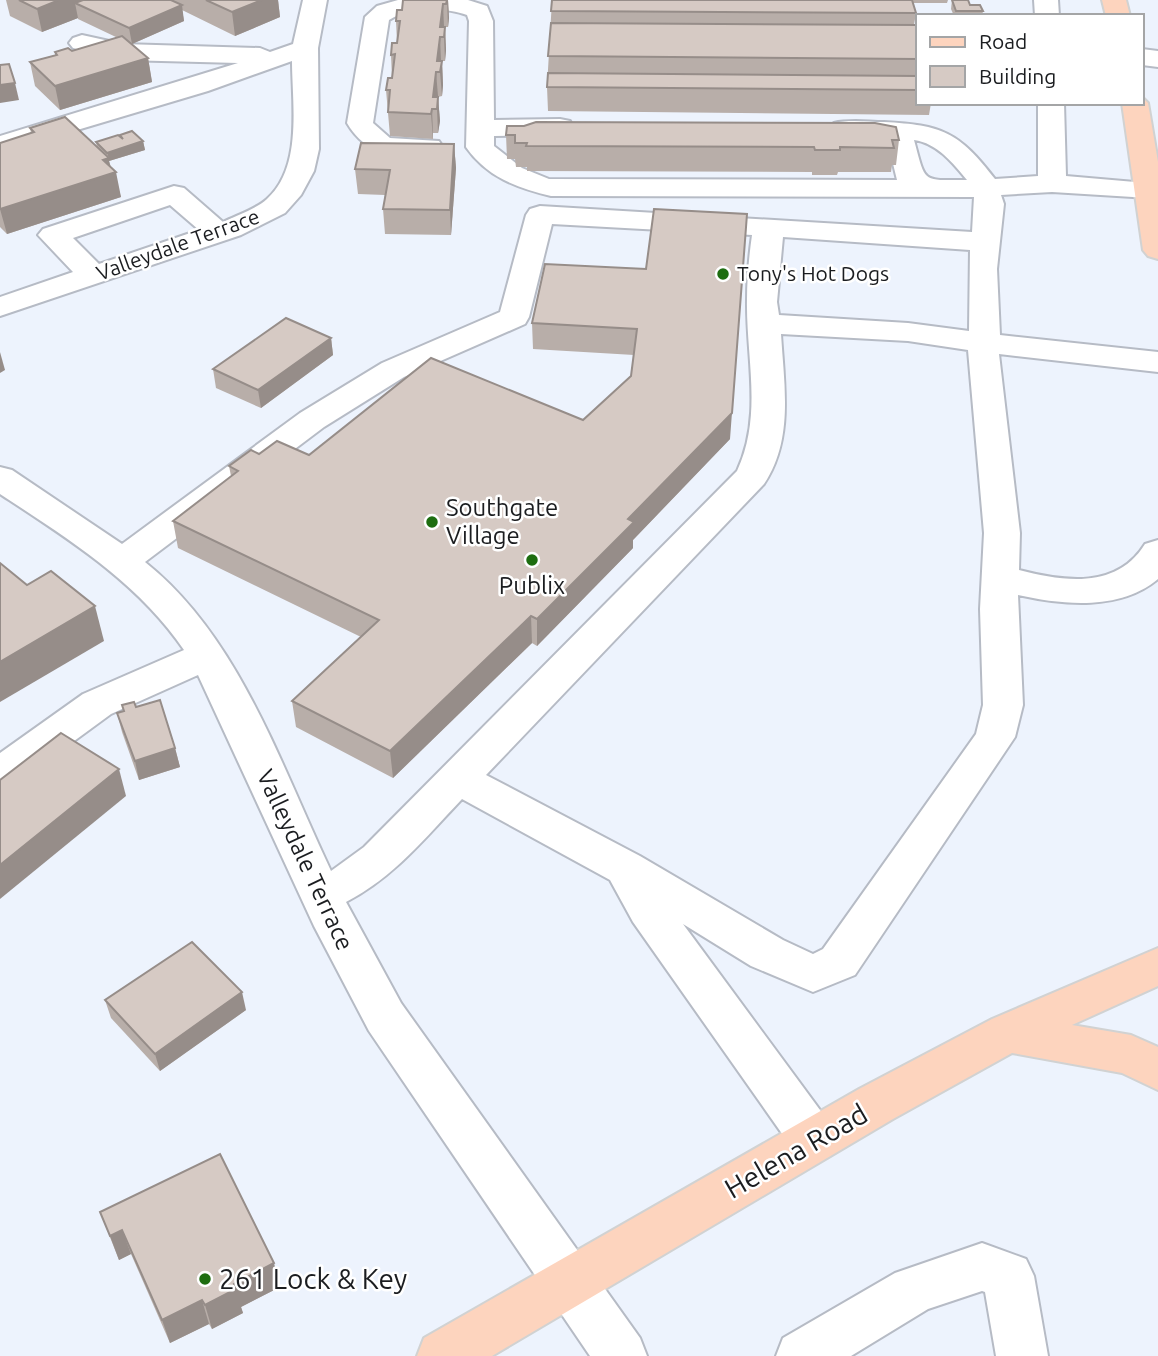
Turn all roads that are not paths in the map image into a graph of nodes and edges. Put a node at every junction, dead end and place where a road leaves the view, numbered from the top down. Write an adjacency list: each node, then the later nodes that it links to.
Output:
1 (315, 0): 3 (street, Valleydale Terrace)
2 (82, 43): 4 (street)
3 (305, 48): 4 (street); 17 (street, Valleydale Terrace)
4 (274, 59): 11 (street)
5 (1051, 105): 12 (street)
6 (1135, 105): 15 (main road)
7 (582, 127): 10 (street)
8 (816, 129): 9 (street)
9 (898, 129): 13 (street); 14 (street)
10 (481, 139): 10 (street); 13 (street)
11 (0, 145)
12 (1052, 184): 14 (street); 15 (street)
13 (922, 188): 14 (street)
14 (987, 189): 18 (street)
15 (1149, 190): 19 (main road)
16 (776, 228): 18 (street); 22 (street); 27 (street)
17 (219, 233): 20 (street, Valleydale Terrace); 20 (street)
18 (985, 242): 23 (street)
19 (1158, 250)
20 (94, 276): 21 (street, Valleydale Terrace)
21 (0, 307)
22 (765, 324): 23 (street); 31 (street)
23 (985, 343): 24 (street); 28 (street)
24 (1158, 362)
25 (0, 478): 27 (street, Valleydale Terrace)
26 (1158, 552): 28 (street)
27 (120, 563): 29 (street, Valleydale Terrace)
28 (1000, 577): 32 (street)
29 (206, 656): 30 (street); 33 (street, Valleydale Terrace)
30 (0, 774)
31 (457, 778): 32 (street); 33 (street)
32 (625, 867): 37 (street)
33 (321, 895): 38 (street, Valleydale Terrace)
34 (1158, 966): 35 (main road, Helena Road)
35 (1008, 1033): 36 (main road); 37 (main road, Helena Road)
36 (1158, 1070)
37 (814, 1140): 38 (main road, Helena Road)
38 (569, 1285): 39 (main road, Helena Road); 40 (street, Valleydale Terrace)
39 (443, 1356)
40 (621, 1356)
41 (802, 1356): 42 (street)
42 (1022, 1356)

